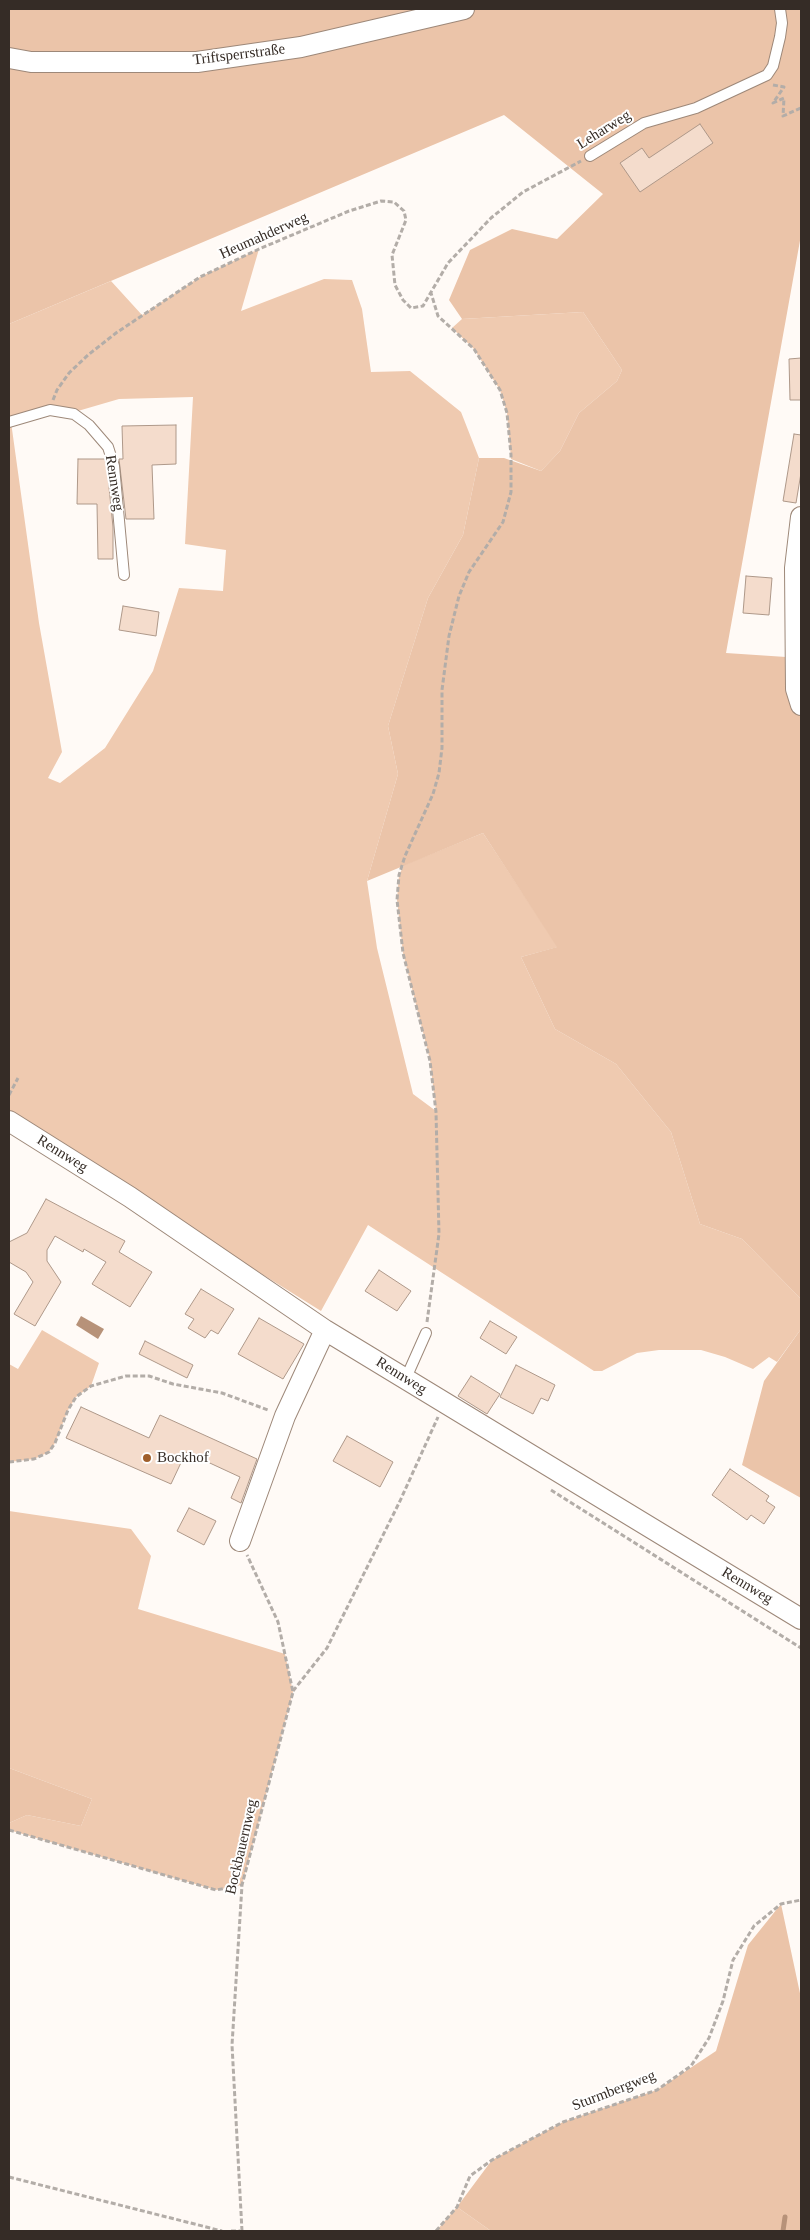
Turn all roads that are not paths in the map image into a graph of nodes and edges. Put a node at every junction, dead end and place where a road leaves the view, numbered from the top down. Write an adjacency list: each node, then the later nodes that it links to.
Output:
1 (464, 9): 3 (street, Triftsperrstraße)
2 (780, 9): 4 (lane, Leharweg)
3 (9, 58)
4 (590, 156)
5 (9, 422): 7 (lane, Rennweg)
6 (801, 517): 8 (street)
7 (124, 574)
8 (801, 705)
9 (9, 1121): 10 (street, Rennweg)
10 (325, 1330): 12 (street, Rennweg); 13 (street)
11 (426, 1333): 12 (lane)
12 (406, 1378): 14 (street, Rennweg)
13 (240, 1541)
14 (801, 1619)

